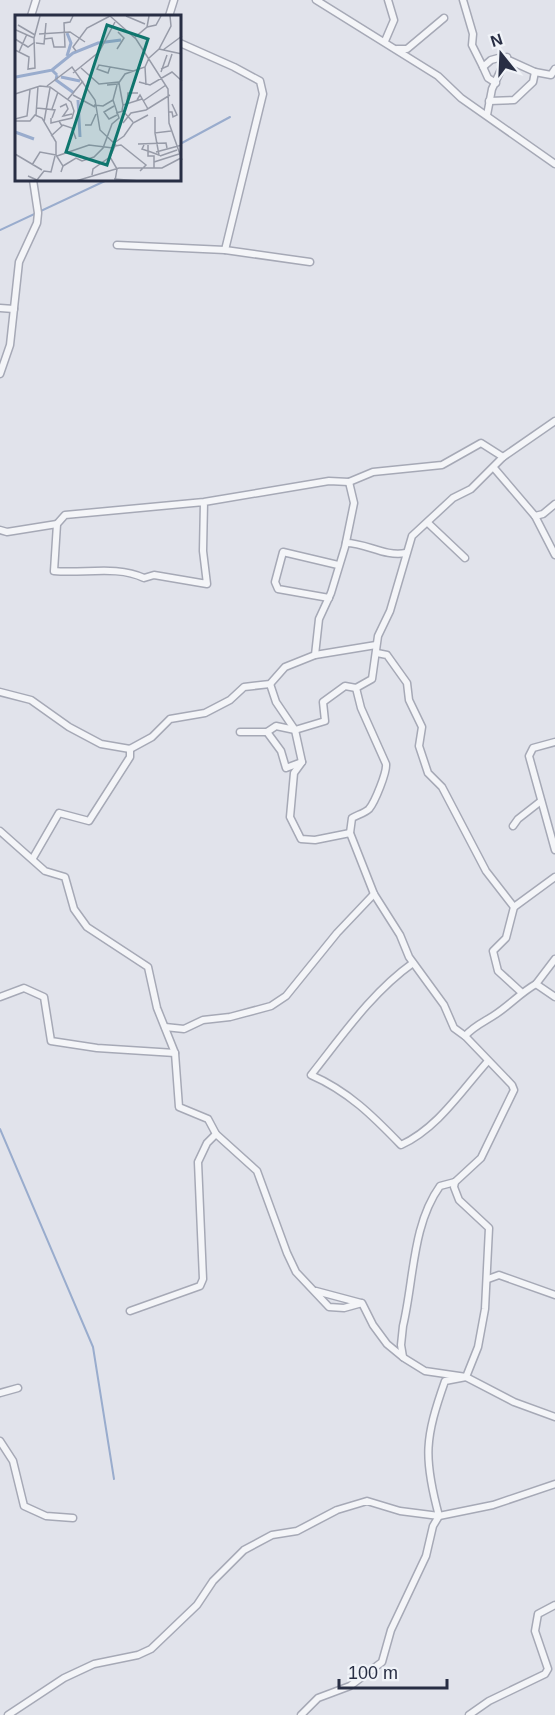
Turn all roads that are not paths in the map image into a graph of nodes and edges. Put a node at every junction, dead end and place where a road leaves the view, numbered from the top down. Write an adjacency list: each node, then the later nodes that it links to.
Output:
1 (36, 0): 6 (street)
2 (174, 0): 7 (street)
3 (316, 0): 9 (street)
4 (388, 0): 9 (street)
5 (463, 0): 13 (street)
6 (31, 15)
7 (169, 15)
8 (444, 18): 11 (street)
9 (385, 41): 11 (street)
10 (182, 44): 22 (street)
11 (396, 49): 18 (street)
12 (507, 57): 13 (street); 15 (street); 16 (street)
13 (483, 67): 16 (street)
14 (555, 69): 15 (street)
15 (535, 72): 17 (street)
16 (496, 83): 17 (street)
17 (489, 101): 18 (street)
18 (487, 115): 19 (street)
19 (555, 164)
20 (33, 182): 25 (street)
21 (117, 245): 22 (street)
22 (225, 250): 23 (street)
23 (310, 262)
24 (0, 308): 25 (street)
25 (14, 309): 26 (street)
26 (0, 374)
27 (555, 421): 28 (street)
28 (503, 457): 29 (street); 30 (street)
29 (494, 468): 33 (street); 34 (street)
30 (349, 482): 31 (street); 37 (street)
31 (204, 502): 35 (street); 35 (street)
32 (555, 504): 33 (street)
33 (535, 516): 39 (street)
34 (428, 523): 38 (street); 40 (street)
35 (57, 524): 36 (street)
36 (0, 530)
37 (346, 543): 38 (street); 41 (street)
38 (406, 554): 43 (street)
39 (555, 555)
40 (465, 558)
41 (338, 566): 42 (street); 42 (street)
42 (329, 598): 45 (street)
43 (376, 645): 44 (street); 45 (street)
44 (376, 653): 47 (street); 63 (street)
45 (315, 655): 46 (street)
46 (270, 684): 49 (street); 53 (street)
47 (356, 688): 49 (street); 58 (street)
48 (0, 692): 53 (street)
49 (295, 730): 51 (street); 54 (street)
50 (240, 732): 51 (street)
51 (267, 732): 54 (street)
52 (555, 742): 55 (street)
53 (130, 749): 60 (street)
54 (302, 762): 58 (street)
55 (541, 801): 56 (street); 59 (street)
56 (513, 826)
57 (0, 831): 60 (street)
58 (350, 833): 62 (street)
59 (555, 850)
60 (33, 858): 70 (street)
61 (555, 877): 63 (street)
62 (374, 894): 65 (street); 70 (street)
63 (514, 907): 67 (street)
64 (555, 959): 66 (street)
65 (413, 963): 71 (street); 73 (street)
66 (536, 984): 67 (street); 69 (street)
67 (521, 992): 71 (street)
68 (0, 997): 72 (street)
69 (555, 997)
70 (165, 1027): 72 (street)
71 (465, 1036): 73 (street)
72 (175, 1053): 74 (street)
73 (488, 1061): 75 (street)
74 (216, 1134): 77 (street); 80 (street)
75 (455, 1182): 76 (street); 81 (street)
76 (488, 1279): 78 (street); 82 (street)
77 (316, 1291): 79 (street); 79 (street)
78 (555, 1295)
79 (362, 1303): 81 (street)
80 (130, 1311)
81 (404, 1358): 82 (street)
82 (466, 1377): 85 (street); 88 (street)
83 (18, 1388): 84 (street)
84 (0, 1393)
85 (554, 1414)
86 (0, 1441): 89 (street)
87 (555, 1484): 88 (street)
88 (439, 1516): 91 (street); 92 (street)
89 (74, 1518)
90 (555, 1605): 93 (street)
91 (8, 1715)
92 (301, 1715)
93 (469, 1715)

